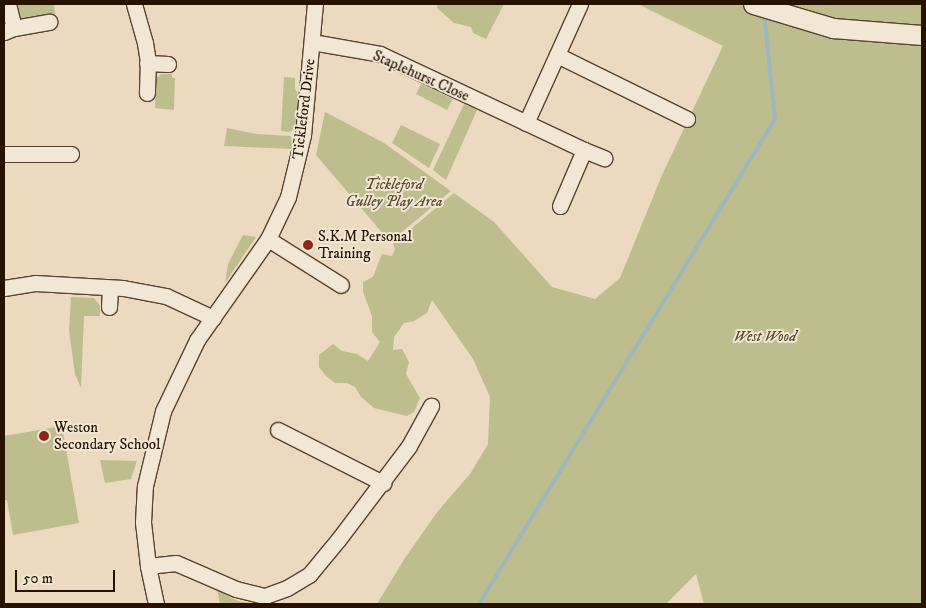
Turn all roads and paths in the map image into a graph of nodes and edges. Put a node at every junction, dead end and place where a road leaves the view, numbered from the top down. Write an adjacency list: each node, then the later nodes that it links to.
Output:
1 (8, 4): 7 (street)
2 (134, 4): 11 (street)
3 (315, 4): 9 (street, Tickleford Drive)
4 (580, 4): 10 (street)
5 (753, 4): 8 (street)
6 (49, 22): 7 (street)
7 (9, 30)
8 (922, 35)
9 (312, 42): 15 (street, Staplehurst Close); 21 (street, Tickleford Drive)
10 (557, 55): 14 (street); 15 (street)
11 (147, 63): 12 (street); 13 (street)
12 (168, 64)
13 (146, 93)
14 (687, 119)
15 (526, 122): 16 (street, Staplehurst Close)
16 (584, 150): 19 (street, Staplehurst Close); 20 (street)
17 (4, 154): 18 (street)
18 (71, 154)
19 (604, 158)
20 (560, 206)
21 (268, 239): 22 (street); 26 (street, Tickleford Drive)
22 (341, 285)
23 (4, 288): 24 (street)
24 (110, 288): 25 (street); 26 (street)
25 (109, 307)
26 (213, 318): 30 (street, Tickleford Drive)
27 (432, 406): 29 (street)
28 (278, 430): 29 (street)
29 (383, 483): 31 (street)
30 (148, 566): 31 (street); 32 (street, Tickleford Drive)
31 (265, 600)
32 (156, 604)

